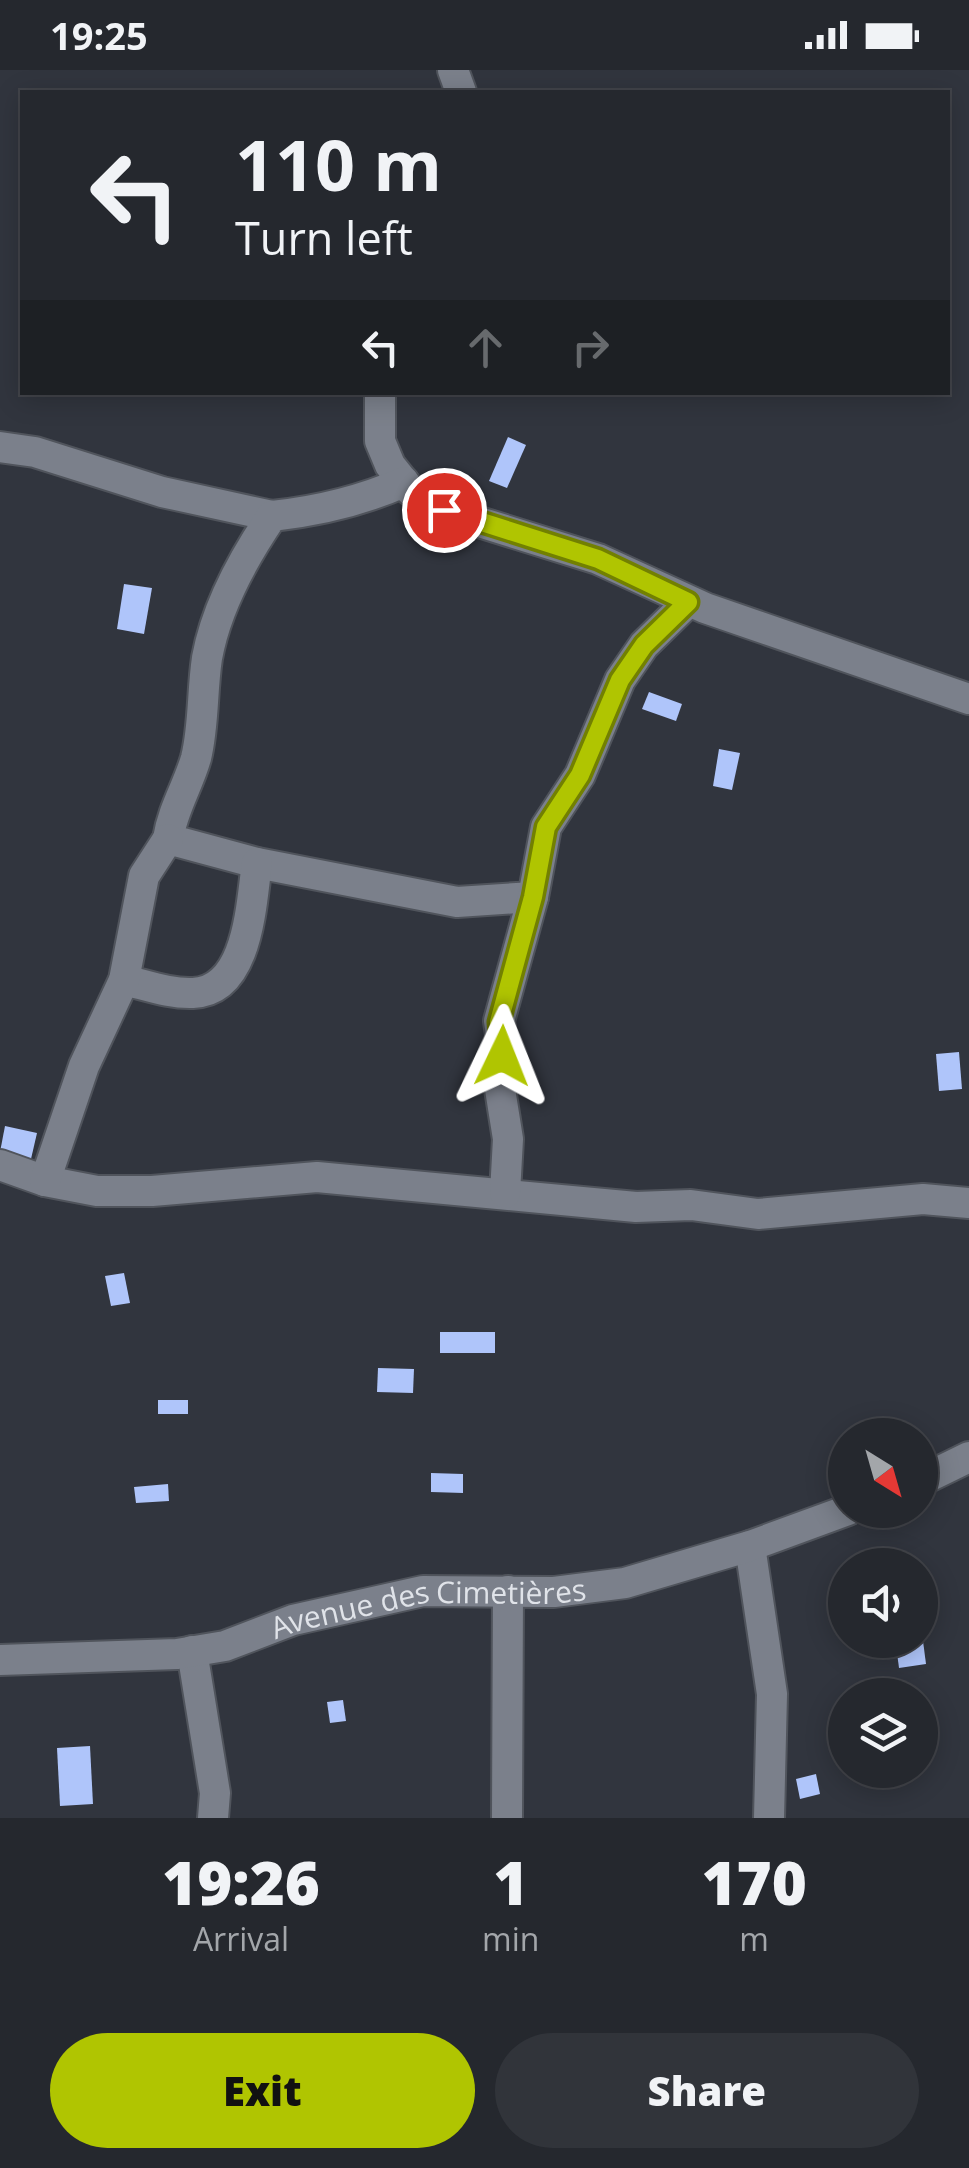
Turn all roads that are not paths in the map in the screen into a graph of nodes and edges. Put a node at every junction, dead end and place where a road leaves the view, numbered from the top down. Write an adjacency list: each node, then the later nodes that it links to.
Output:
1 (380, 395): 3 (street)
2 (0, 447): 4 (street)
3 (404, 482): 4 (street); 5 (street)
4 (272, 516): 7 (street)
5 (688, 602): 6 (street); 9 (street)
6 (969, 698)
7 (168, 839): 8 (street); 10 (street)
8 (257, 863): 9 (street); 10 (street)
9 (533, 897): 13 (street)
10 (124, 980): 12 (street)
11 (0, 1165): 12 (street)
12 (44, 1181): 13 (street)
13 (505, 1193): 14 (street)
14 (969, 1203)
15 (969, 1457): 16 (street)
16 (938, 1472)
17 (828, 1517): 18 (street, Avenue des Cimetières)
18 (750, 1546): 19 (street, Avenue des Cimetières); 24 (street)
19 (508, 1590): 20 (street, Avenue des Cimetières); 23 (street)
20 (192, 1651): 21 (street, Avenue des Cimetières); 22 (street)
21 (0, 1660)
22 (213, 1818)
23 (508, 1818)
24 (768, 1818)

